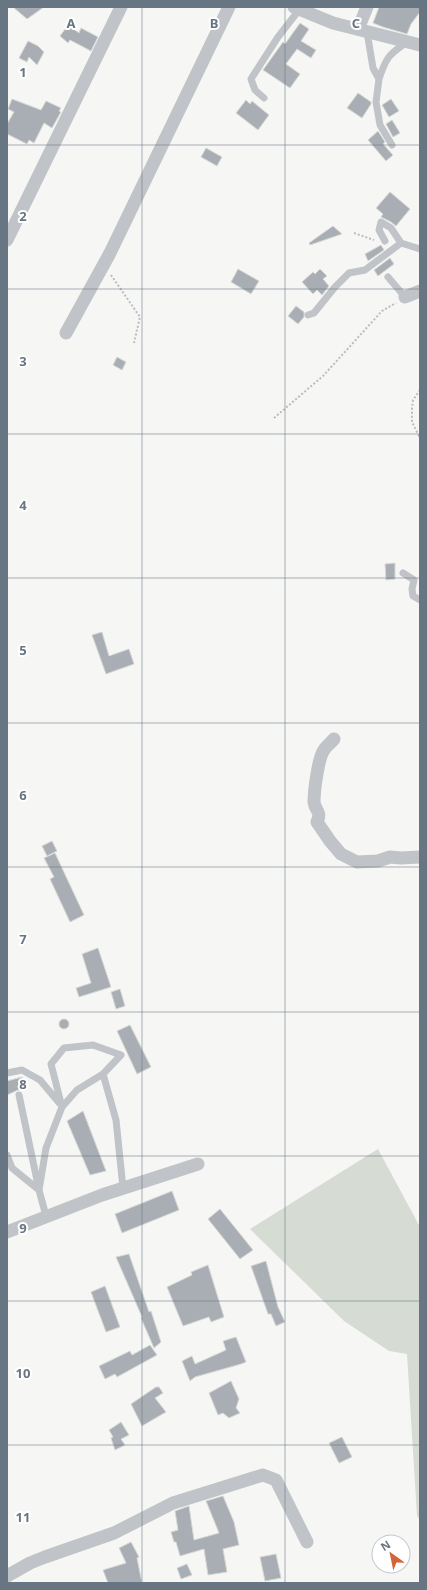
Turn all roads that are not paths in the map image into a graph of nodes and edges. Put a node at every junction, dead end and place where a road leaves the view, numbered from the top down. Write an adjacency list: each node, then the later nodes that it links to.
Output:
1 (121, 7): 12 (street)
2 (229, 7): 20 (street)
3 (367, 7): 6 (street)
4 (297, 8): 5 (street); 10 (lane)
5 (315, 11): 6 (street)
6 (362, 30): 7 (street); 9 (lane)
7 (407, 42): 8 (street); 9 (lane)
8 (420, 46)
9 (379, 79): 11 (lane)
10 (264, 98)
11 (392, 145)
12 (7, 240)
13 (385, 241): 14 (lane)
14 (401, 243): 15 (lane); 19 (lane)
15 (420, 249)
16 (388, 277): 18 (lane)
17 (420, 291): 18 (street)
18 (405, 297)
19 (308, 315)
20 (66, 333)
21 (402, 572): 22 (lane)
22 (420, 600)
23 (334, 739): 24 (street)
24 (420, 857)
25 (7, 1073): 28 (lane)
26 (103, 1074): 28 (lane); 28 (lane); 31 (lane)
27 (18, 1096): 32 (lane)
28 (62, 1107): 32 (lane)
29 (7, 1155): 32 (lane)
30 (198, 1164): 31 (street)
31 (123, 1188): 33 (street)
32 (39, 1190): 33 (lane)
33 (46, 1216): 34 (street)
34 (7, 1232)
35 (307, 1542): 36 (street)
36 (7, 1576)

